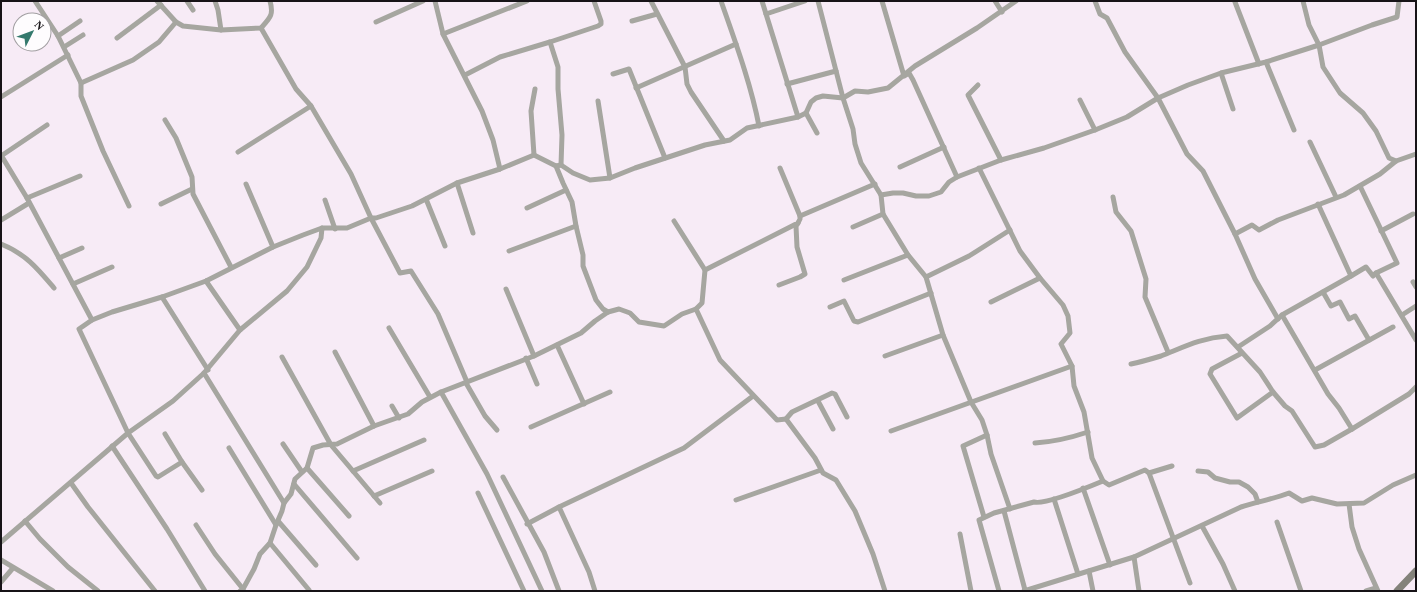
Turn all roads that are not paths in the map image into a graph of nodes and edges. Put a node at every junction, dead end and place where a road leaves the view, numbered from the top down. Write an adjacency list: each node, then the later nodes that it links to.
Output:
1 (35, 1): 34 (street)
2 (187, 1): 22 (street)
3 (215, 1): 31 (street)
4 (270, 1): 30 (street)
5 (423, 1): 29 (street)
6 (436, 1): 32 (street)
7 (527, 1): 32 (street)
8 (594, 1): 36 (street)
9 (650, 1): 24 (street)
10 (721, 1): 37 (street)
11 (762, 1): 25 (street)
12 (805, 1): 25 (street)
13 (818, 1): 44 (street)
14 (882, 1): 48 (street)
15 (995, 1): 23 (street)
16 (1016, 1): 23 (street)
17 (1095, 1): 56 (street)
18 (1303, 1): 38 (street)
19 (1399, 1): 38 (street)
20 (1235, 2): 42 (street)
21 (159, 3): 28 (street); 35 (street)
22 (192, 10)
23 (1002, 12): 48 (street)
24 (656, 14): 27 (street); 43 (street)
25 (766, 14): 50 (street)
26 (80, 21): 34 (street)
27 (632, 21)
28 (176, 22): 31 (street); 49 (street)
29 (376, 22)
30 (261, 28): 31 (street); 59 (street)
31 (221, 30)
32 (443, 34): 47 (street)
33 (83, 35): 39 (street)
34 (58, 36): 39 (street)
35 (117, 38)
36 (550, 42): 47 (street); 79 (street)
37 (736, 44): 43 (street); 65 (street)
38 (1319, 45): 41 (street); 78 (street)
39 (64, 48): 40 (street)
40 (68, 55): 49 (street); 54 (street)
41 (1266, 62): 42 (street); 67 (street)
42 (1259, 64): 45 (street)
43 (685, 66): 52 (street); 69 (street)
44 (836, 71): 50 (street); 55 (street)
45 (1221, 73): 56 (street); 60 (street)
46 (613, 74): 52 (street)
47 (464, 75): 83 (street)
48 (904, 76): 55 (street); 71 (street)
49 (81, 83): 101 (street)
50 (788, 84): 62 (street)
51 (978, 85): 77 (street)
52 (636, 88): 76 (street)
53 (535, 89): 74 (street)
54 (1, 97)
55 (843, 98): 61 (street); 89 (street)
56 (1158, 98): 66 (street); 117 (street)
57 (1080, 100): 66 (street)
58 (598, 101): 86 (street)
59 (311, 106): 72 (street); 106 (street)
60 (1233, 109)
61 (806, 113): 62 (street); 68 (street)
62 (798, 117): 65 (street)
63 (165, 120): 91 (street)
64 (47, 125): 75 (street)
65 (759, 126): 69 (street)
66 (1095, 130): 77 (street)
67 (1294, 130)
68 (817, 133)
69 (724, 141): 76 (street)
70 (1310, 142): 95 (street)
71 (944, 147): 80 (street); 85 (street)
72 (238, 152)
73 (1416, 154): 78 (street)
74 (534, 155): 79 (street); 83 (street)
75 (1, 156): 97 (street)
76 (665, 158): 86 (street)
77 (1001, 160): 82 (street)
78 (1396, 161): 90 (street)
79 (558, 165): 86 (street); 92 (street)
80 (900, 167)
81 (780, 168): 105 (street)
82 (979, 168): 85 (street); 114 (street)
83 (500, 169): 88 (street)
84 (80, 176): 97 (street)
85 (957, 177): 93 (street)
86 (610, 178)
87 (246, 184): 120 (street)
88 (457, 184): 96 (street); 116 (street)
89 (875, 184): 93 (street); 105 (street)
90 (1360, 186): 95 (street); 115 (street)
91 (192, 189): 99 (street); 126 (street)
92 (566, 190): 102 (street); 110 (street)
93 (881, 195): 103 (street)
94 (1113, 197): 159 (street)
95 (1336, 197): 100 (street)
96 (426, 199): 106 (street); 119 (street)
97 (28, 200): 107 (street); 124 (street)
98 (325, 200): 113 (street)
99 (161, 204)
100 (1318, 204): 117 (street); 129 (street)
101 (129, 206)
102 (528, 208)
103 (883, 214): 111 (street); 123 (street)
104 (1413, 214): 115 (street)
105 (800, 216): 109 (street)
106 (371, 218): 113 (street); 169 (street)
107 (1, 220)
108 (674, 221): 127 (street)
109 (798, 223): 127 (street); 135 (street)
110 (576, 226): 122 (street); 145 (street)
111 (853, 227)
112 (322, 228): 113 (street); 120 (street); 152 (street)
113 (335, 229)
114 (1010, 230): 130 (street); 131 (street)
115 (1381, 231): 128 (street)
116 (472, 233)
117 (1235, 234): 148 (street)
118 (1, 244): 136 (street)
119 (446, 246)
120 (273, 247): 126 (street)
121 (82, 248): 124 (street)
122 (509, 251)
123 (908, 255): 130 (street); 132 (street)
124 (59, 258): 134 (street)
125 (112, 267): 134 (street)
126 (231, 267): 133 (street)
127 (705, 270): 144 (street)
128 (1376, 273): 129 (street); 147 (street)
129 (1352, 276): 138 (street)
130 (926, 277): 139 (street)
131 (1040, 278): 141 (street); 166 (street)
132 (844, 280)
133 (206, 281): 140 (street); 152 (street)
134 (73, 284): 149 (street)
135 (779, 285)
136 (54, 288)
137 (506, 289): 161 (street)
138 (1323, 292): 146 (street); 154 (street)
139 (931, 293): 143 (street); 153 (street)
140 (162, 297): 149 (street); 168 (street)
141 (991, 302)
142 (1416, 306): 147 (street)
143 (830, 307)
144 (696, 309): 145 (street); 175 (street)
145 (608, 312): 156 (street)
146 (1282, 315): 148 (street); 167 (street)
147 (1402, 315): 155 (street)
148 (1278, 319): 157 (street)
149 (92, 320): 190 (street)
150 (1393, 327): 154 (street)
151 (390, 328): 176 (street)
152 (240, 330): 168 (street)
153 (944, 335): 162 (street); 178 (street)
154 (1369, 340): 167 (street)
155 (1416, 340)
156 (557, 345): 161 (street); 179 (street)
157 (1238, 347): 159 (street); 160 (street)
158 (335, 352): 184 (street)
159 (1168, 352): 165 (street)
160 (1242, 353): 174 (street); 174 (street)
161 (534, 356): 164 (street)
162 (885, 356)
163 (282, 357): 197 (street)
164 (526, 358): 169 (street); 170 (street)
165 (1131, 364)
166 (1072, 366): 178 (street); 191 (street)
167 (1315, 370): 187 (street)
168 (206, 372): 190 (street); 221 (street)
169 (466, 383): 172 (street); 188 (street)
170 (537, 384)
171 (1416, 387): 187 (street)
172 (441, 392): 176 (street); 258 (street)
173 (610, 392): 179 (street)
174 (1273, 392): 187 (street)
175 (753, 396): 183 (street); 224 (street)
176 (430, 398): 182 (street)
177 (818, 401): 181 (street); 183 (street); 186 (street)
178 (971, 402): 189 (street); 193 (street)
179 (584, 404): 185 (street)
180 (392, 406): 182 (street)
181 (847, 417)
182 (399, 418): 184 (street)
183 (786, 419): 203 (street)
184 (374, 426): 197 (street)
185 (531, 427)
186 (833, 429)
187 (1352, 429)
188 (497, 430)
189 (891, 431)
190 (128, 432): 198 (street); 200 (street)
191 (1088, 432): 195 (street); 211 (street)
192 (164, 434): 200 (street)
193 (987, 435): 225 (street); 228 (street)
194 (424, 440): 204 (street)
195 (1035, 443)
196 (283, 444): 207 (street)
197 (331, 445): 202 (street); 204 (street)
198 (112, 446): 212 (street); 256 (street)
199 (230, 448): 231 (street)
200 (182, 462): 215 (street)
201 (1172, 466): 208 (street)
202 (307, 468): 207 (street); 227 (street)
203 (821, 470): 219 (street); 261 (street)
204 (353, 471): 217 (street)
205 (432, 471): 217 (street)
206 (1198, 471): 220 (street)
207 (302, 472): 213 (street)
208 (1149, 473): 211 (street); 236 (street)
209 (1416, 475): 223 (street)
210 (503, 477): 232 (street)
211 (1103, 481): 214 (street)
212 (71, 482): 229 (street); 255 (street)
213 (294, 484): 221 (street); 240 (street)
214 (1083, 488): 218 (street); 243 (street)
215 (202, 490)
216 (478, 493): 257 (street)
217 (374, 496): 222 (street)
218 (1054, 499): 225 (street); 247 (street)
219 (736, 500)
220 (1258, 502): 223 (street); 234 (street)
221 (284, 503): 231 (street)
222 (380, 503)
223 (1349, 504): 252 (street)
224 (559, 507): 232 (street); 260 (street)
225 (1010, 509): 226 (street)
226 (1004, 511): 228 (street); 264 (street)
227 (349, 516)
228 (984, 517): 263 (street)
229 (25, 521): 237 (street); 254 (street)
230 (1277, 522): 268 (street)
231 (277, 523): 238 (street); 242 (street)
232 (527, 524): 259 (street)
233 (196, 525): 250 (street)
234 (1202, 526): 236 (street); 267 (street)
235 (960, 534): 262 (street)
236 (1174, 538): 239 (street); 249 (street)
237 (1, 542)
238 (270, 543): 250 (street); 251 (street)
239 (1134, 557): 243 (street); 266 (street)
240 (357, 558)
241 (1, 560): 244 (street)
242 (316, 565)
243 (1110, 565): 245 (street)
244 (13, 568): 248 (street); 253 (street)
245 (1089, 571): 247 (street); 265 (street)
246 (1416, 571): 270 (street)
247 (1078, 574): 264 (street)
248 (1, 582)
249 (1190, 583)
250 (242, 590)
251 (309, 590)
252 (1377, 590): 269 (street)
253 (53, 591)
254 (98, 591)
255 (155, 591)
256 (206, 591)
257 (524, 591)
258 (542, 591)
259 (559, 591)
260 (596, 591)
261 (885, 591)
262 (971, 591)
263 (999, 591)
264 (1025, 591)
265 (1093, 591)
266 (1139, 591)
267 (1235, 591)
268 (1301, 591)
269 (1366, 591)
270 (1397, 591)

